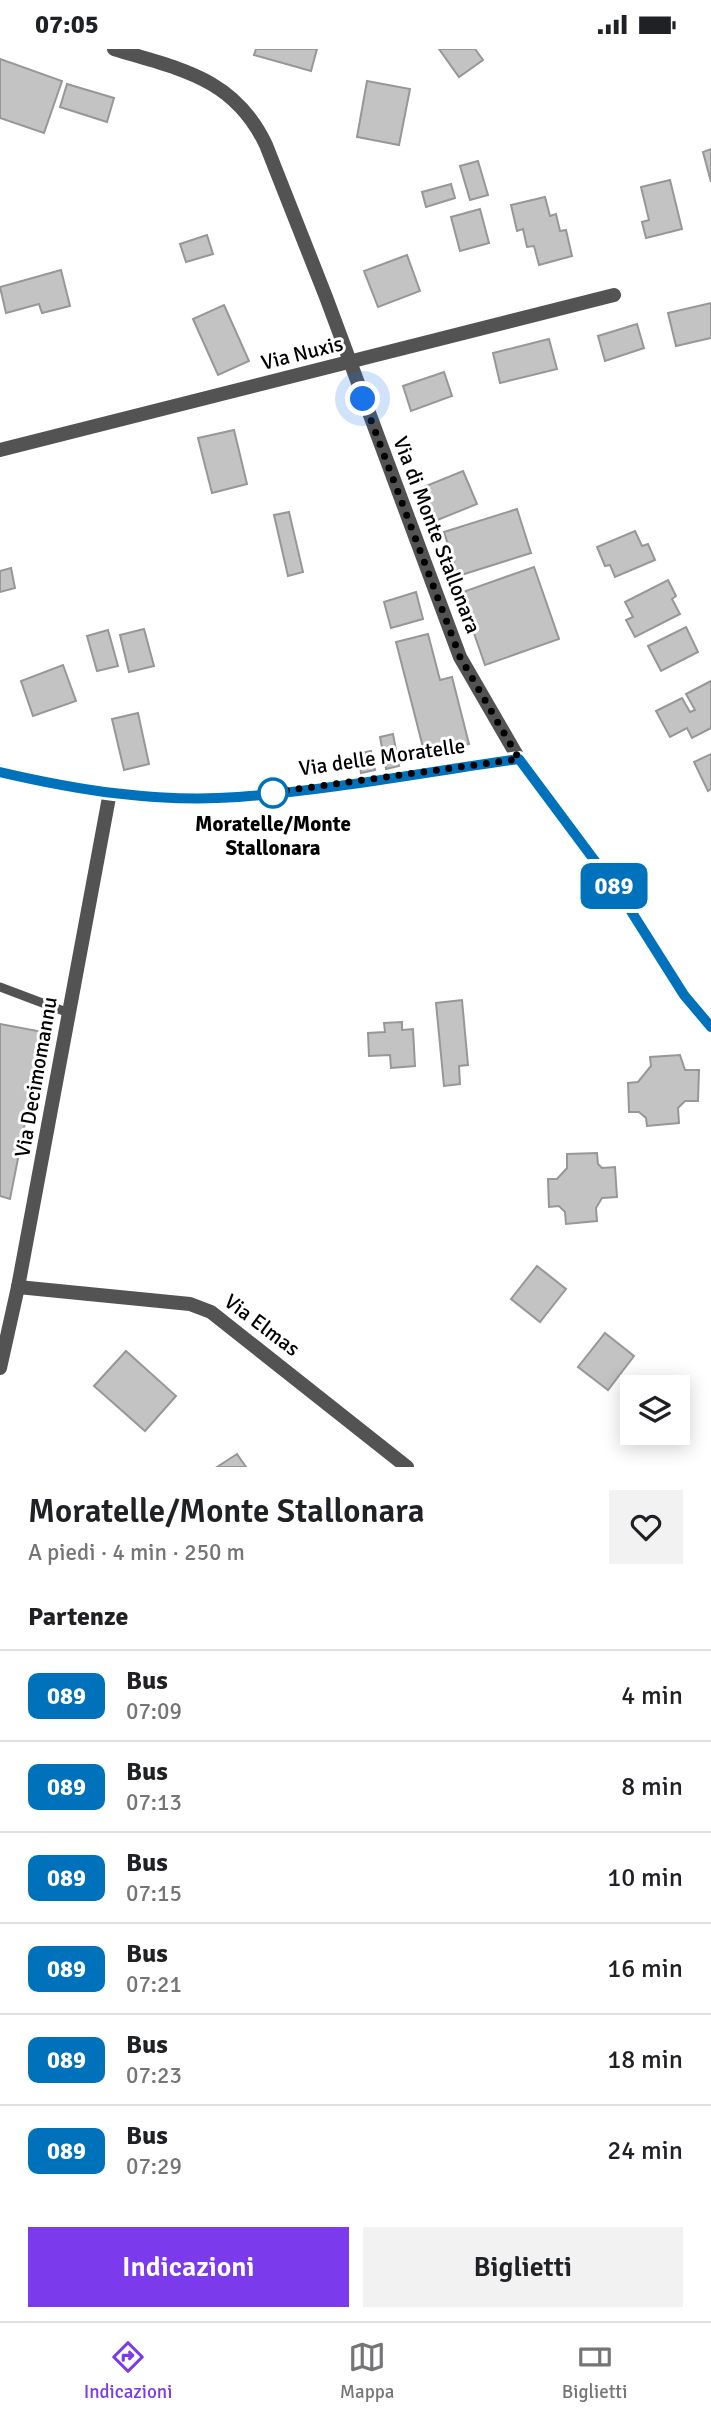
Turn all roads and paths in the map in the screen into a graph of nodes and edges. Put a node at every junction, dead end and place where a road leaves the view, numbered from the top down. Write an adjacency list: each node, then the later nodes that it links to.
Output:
1 (114, 49): 3 (street, Via di Monte Stallonara)
2 (614, 295): 3 (street, Via Nuxis)
3 (350, 363): 4 (street, Via Nuxis); 5 (street, Via di Monte Stallonara)
4 (0, 450)
5 (519, 759): 7 (street, Via delle Moratelle); 10 (street, Via di Monte Stallonara)
6 (0, 772): 7 (street, Via delle Moratelle)
7 (110, 792): 9 (street, Via Decimomannu)
8 (0, 987): 9 (lane)
9 (69, 1013): 11 (street, Via Decimomannu)
10 (711, 1027)
11 (18, 1287): 12 (street, Via Decimomannu); 13 (street, Via Elmas)
12 (0, 1368)
13 (407, 1467)

